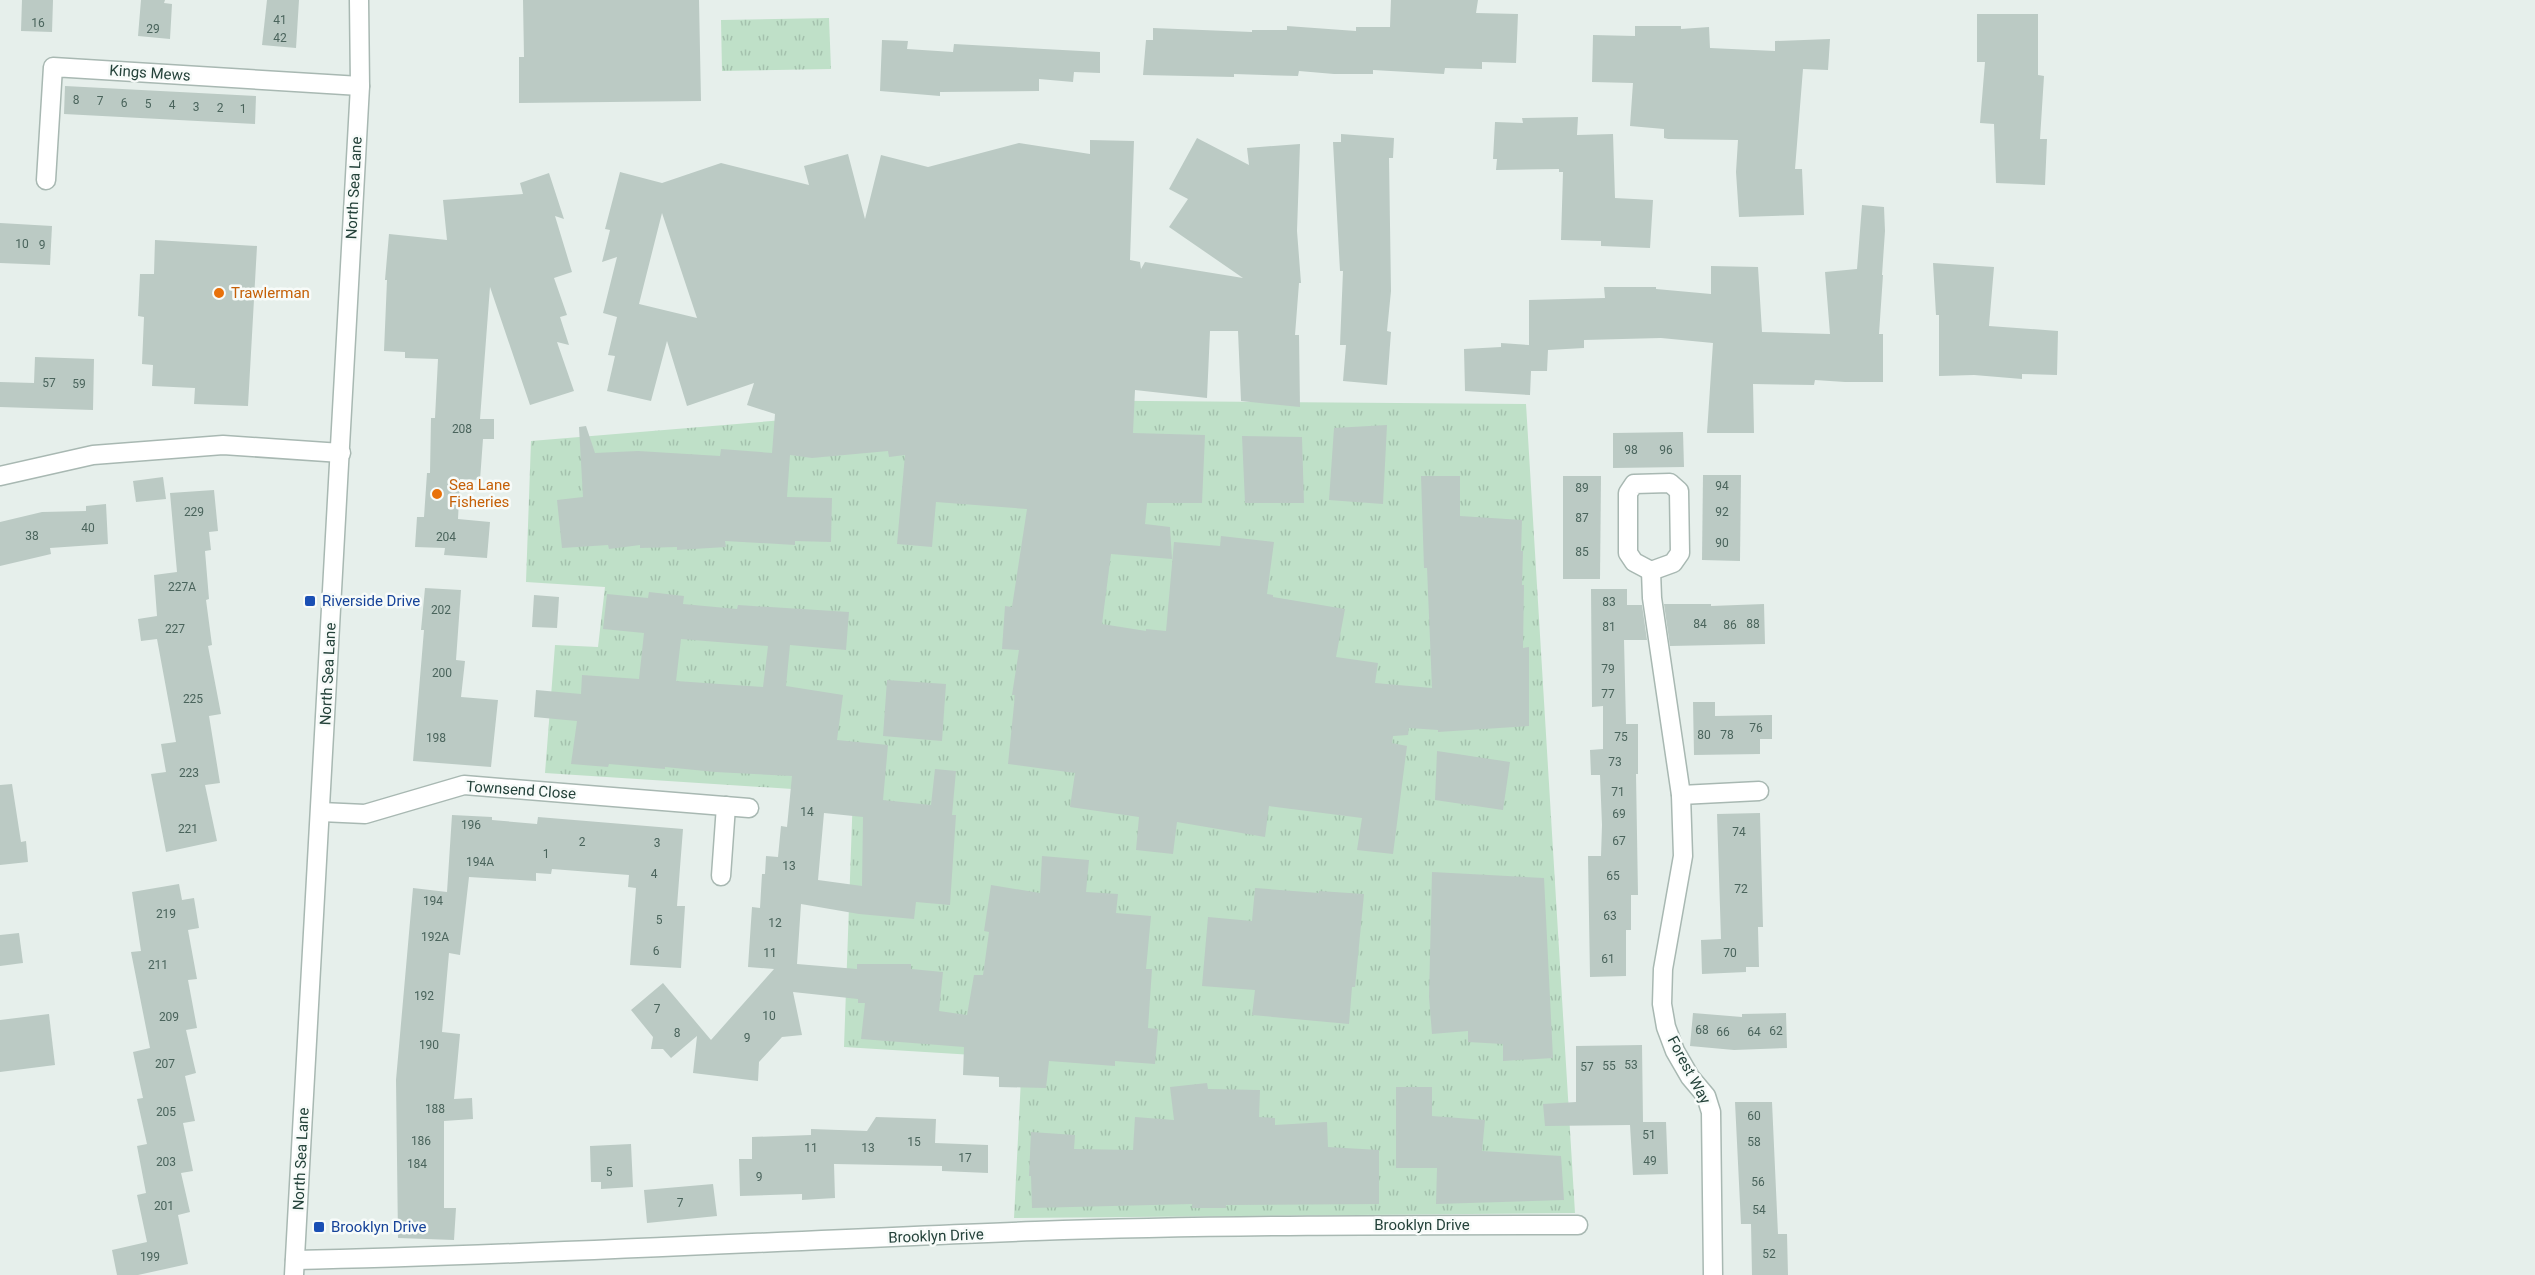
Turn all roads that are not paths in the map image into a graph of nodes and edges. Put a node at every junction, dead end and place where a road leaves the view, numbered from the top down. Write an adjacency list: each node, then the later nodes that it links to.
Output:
1 (359, 0): 2 (street, North Sea Lane)
2 (360, 86): 3 (street, Kings Mews); 4 (street, North Sea Lane)
3 (46, 180)
4 (340, 453): 5 (street); 11 (street, North Sea Lane)
5 (0, 476)
6 (1651, 571): 6 (street); 8 (street, Forest Way)
7 (1759, 791): 8 (street)
8 (1681, 795): 15 (street, Forest Way)
9 (726, 806): 10 (street, Townsend Close); 11 (street, Townsend Close); 12 (street)
10 (749, 808)
11 (321, 812): 14 (street, North Sea Lane)
12 (721, 876)
13 (1578, 1225): 14 (street, Brooklyn Drive)
14 (295, 1268)
15 (1713, 1275)

